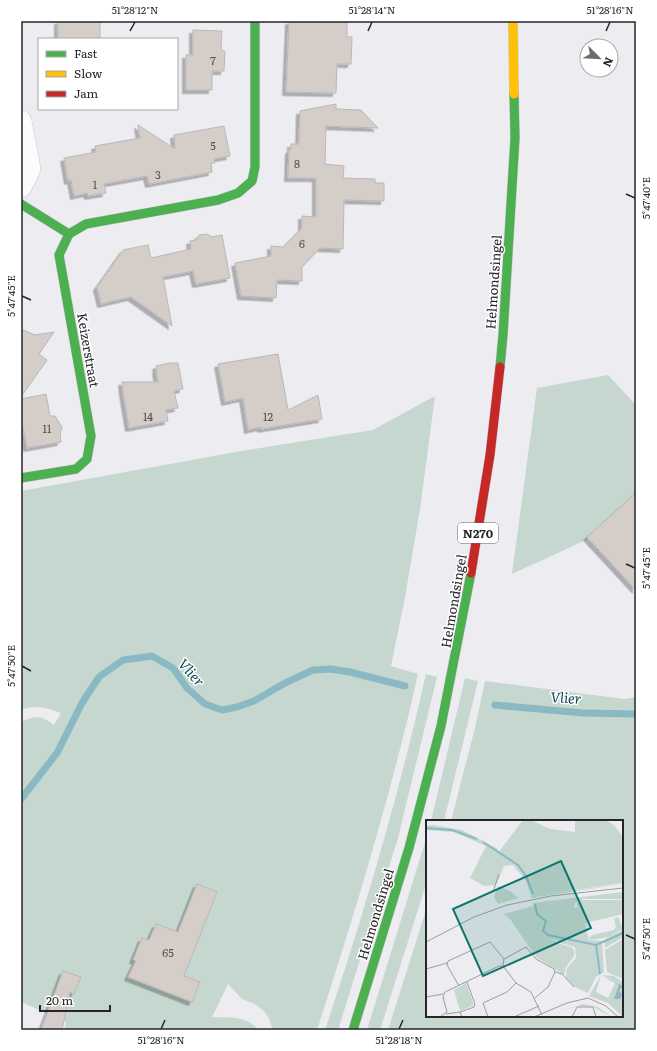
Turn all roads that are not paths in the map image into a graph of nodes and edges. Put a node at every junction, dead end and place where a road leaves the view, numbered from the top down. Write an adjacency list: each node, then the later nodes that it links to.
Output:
1 (255, 21): 6 (main road)
2 (513, 21): 8 (main road, Helmondsingel / N270)
3 (21, 121): 4 (street)
4 (21, 187)
5 (21, 204): 6 (main road)
6 (69, 234): 7 (main road, Keizerstraat)
7 (21, 478)
8 (352, 1030)

